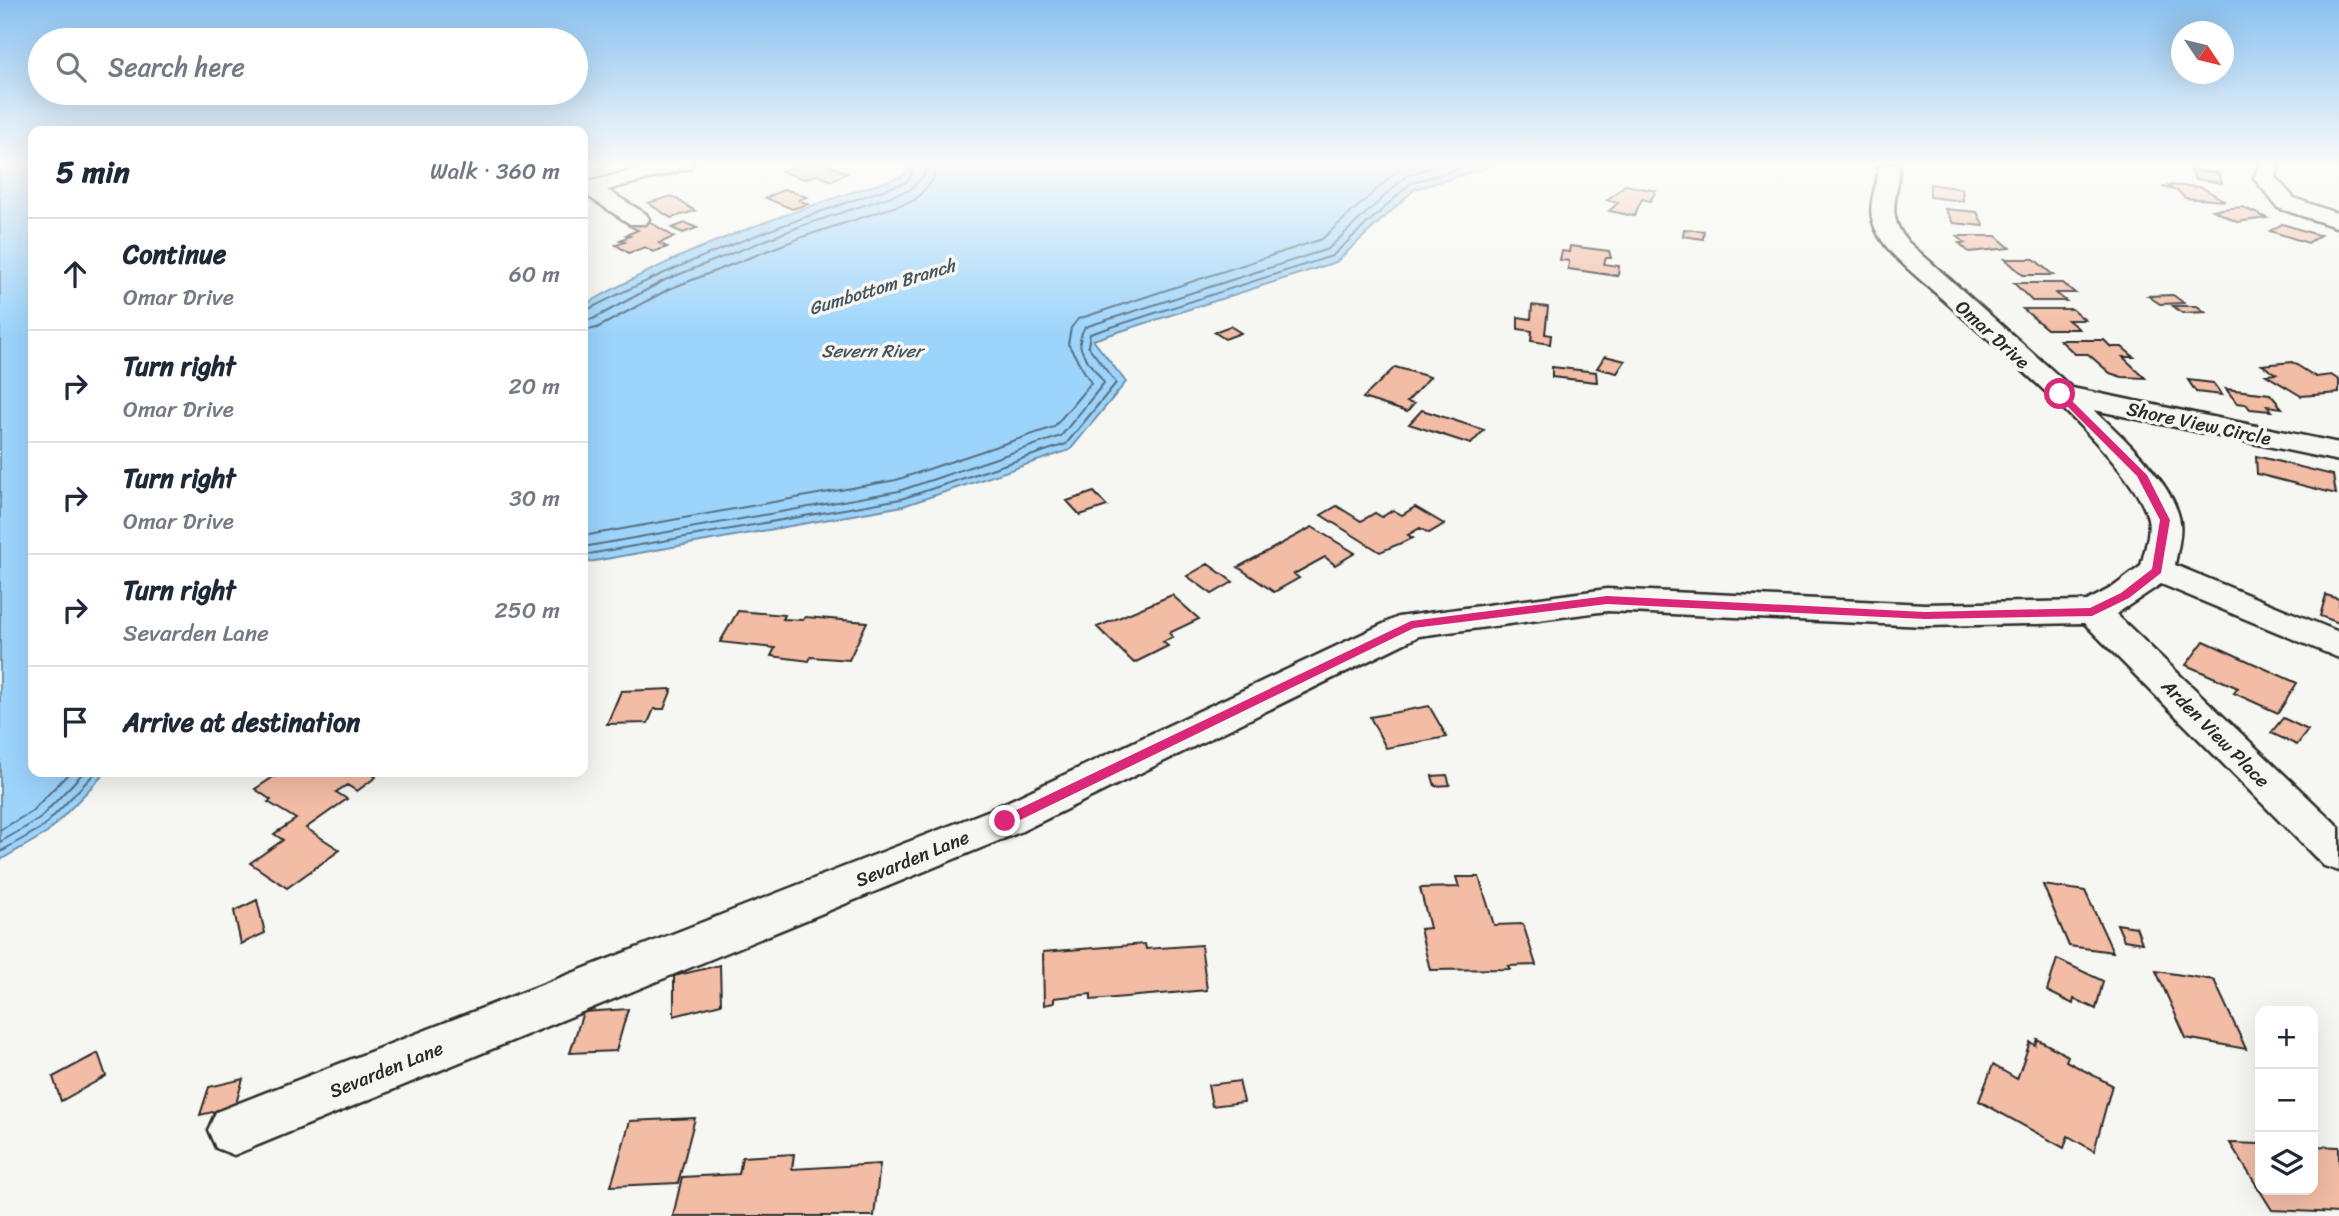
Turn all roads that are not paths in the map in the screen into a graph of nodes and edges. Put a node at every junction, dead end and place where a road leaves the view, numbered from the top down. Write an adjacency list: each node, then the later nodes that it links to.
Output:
1 (1886, 221): 2 (street, Omar Drive)
2 (2060, 394): 3 (street, Shore View Circle); 4 (street, Omar Drive)
3 (2332, 448)
4 (2157, 570): 5 (street); 6 (street)
5 (2092, 612): 7 (street, Arden View Place); 8 (street, Sevarden Lane)
6 (2339, 646)
7 (2339, 855)
8 (234, 1130)

